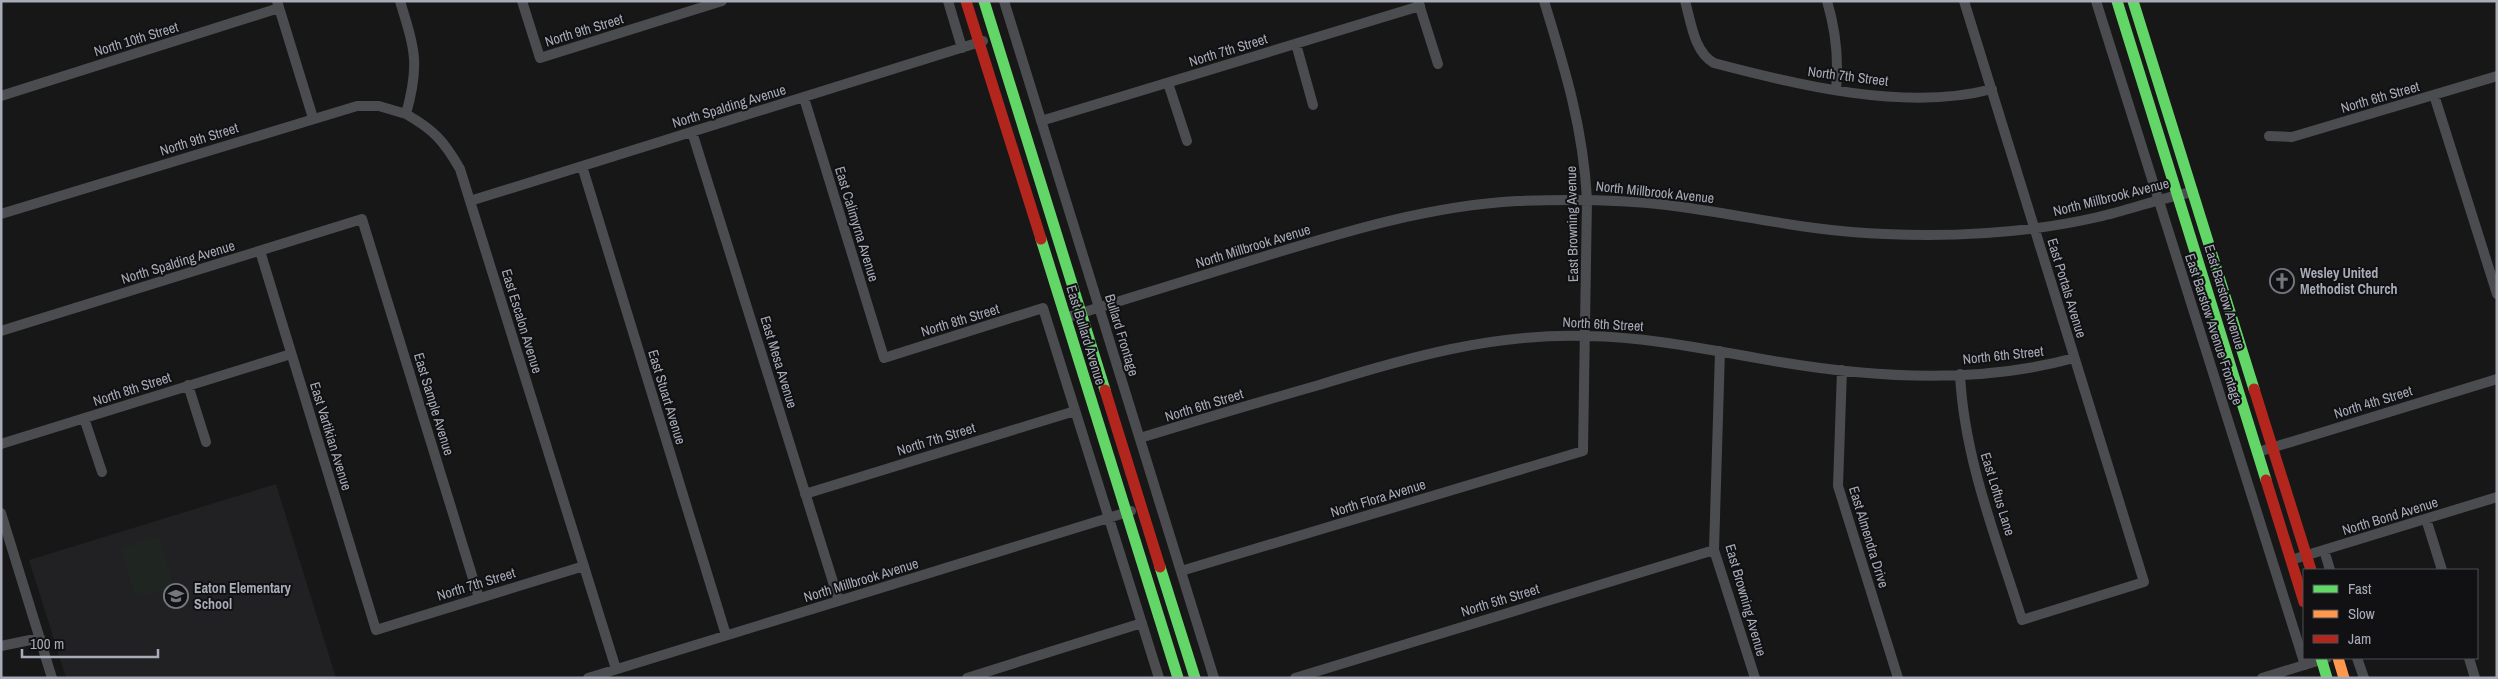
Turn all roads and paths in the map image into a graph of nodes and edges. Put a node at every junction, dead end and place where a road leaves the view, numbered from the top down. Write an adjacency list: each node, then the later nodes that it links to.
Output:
1 (400, 1): 30 (street)
2 (522, 1): 3 (street, North 9th Street)
3 (722, 1)
4 (948, 1): 20 (street)
5 (966, 1): 18 (main road, East Bullard Avenue)
6 (984, 1): 17 (main road, East Bullard Avenue)
7 (1544, 1): 39 (street, East Browning Avenue)
8 (1685, 1): 25 (street, North 7th Street)
9 (1827, 1): 25 (street)
10 (1964, 1): 24 (street, East Portals Avenue)
11 (2096, 1): 40 (street, East Barstow Avenue Frontage)
12 (2117, 1): 38 (main road, East Barstow Avenue)
13 (2133, 1): 37 (main road, East Barstow Avenue)
14 (1007, 2): 32 (street, Bullard Frontage)
15 (1419, 4): 19 (street, North 7th Street); 21 (street)
16 (278, 5): 27 (street, North 10th Street); 31 (street)
17 (996, 37): 18 (street, North Spalding Avenue); 48 (main road, East Bullard Avenue)
18 (979, 43): 20 (street, North Spalding Avenue); 49 (main road, East Bullard Avenue)
19 (1296, 44): 23 (street, North 7th Street); 29 (street)
20 (962, 48): 28 (street, North Spalding Avenue)
21 (1438, 64)
22 (2497, 76): 26 (street, North 6th Street)
23 (1168, 83): 32 (street, North 7th Street); 35 (street)
24 (1992, 89): 25 (street, North 7th Street); 44 (street, East Portals Avenue)
25 (1836, 90)
26 (2434, 95): 34 (street, North 6th Street); 46 (street)
27 (1, 96)
28 (804, 98): 33 (street, North Spalding Avenue); 54 (street, East Calimyrna Avenue)
29 (1313, 105)
30 (406, 114): 31 (street, North 9th Street); 41 (street, East Escalon Avenue)
31 (314, 118): 42 (street, North 9th Street)
32 (1041, 121): 47 (street, Bullard Frontage)
33 (692, 132): 36 (street, North Spalding Avenue); 69 (street, East Mesa Avenue)
34 (2270, 136)
35 (1187, 142)
36 (582, 166): 41 (street, North Spalding Avenue); 91 (street, East Stuart Avenue)
37 (2193, 192): 38 (street, North Millbrook Avenue); 65 (main road, East Barstow Avenue)
38 (2178, 195): 40 (street, North Millbrook Avenue); 67 (main road, East Barstow Avenue)
39 (1587, 199): 44 (street, North Millbrook Avenue); 47 (street, North Millbrook Avenue); 51 (street, East Browning Avenue)
40 (2158, 200): 44 (street, North Millbrook Avenue); 94 (street, East Barstow Avenue Frontage)
41 (470, 201): 80 (street, East Escalon Avenue)
42 (1, 214)
43 (362, 219): 45 (street, North Spalding Avenue); 85 (street, East Sample Avenue)
44 (2035, 229): 55 (street, East Portals Avenue)
45 (260, 251): 50 (street, North Spalding Avenue); 53 (street, East Vartikian Avenue)
46 (2497, 294)
47 (1099, 308): 48 (street, North Millbrook Avenue); 62 (street, Bullard Frontage)
48 (1082, 313): 49 (street, North Millbrook Avenue); 71 (main road, East Bullard Avenue)
49 (1065, 318): 73 (main road, East Bullard Avenue)
50 (1, 331)
51 (1586, 336): 52 (street, North 6th Street); 62 (street, North 6th Street); 66 (street, East Browning Avenue)
52 (1720, 350): 56 (street, North 6th Street); 76 (street, East Browning Avenue)
53 (291, 354): 59 (street, North 8th Street); 90 (street, East Vartikian Avenue)
54 (884, 358): 60 (street, North 8th Street)
55 (2074, 358): 57 (street, North 6th Street); 88 (street, East Portals Avenue)
56 (1842, 370): 57 (street, North 6th Street); 112 (street, East Almendra Drive)
57 (1960, 374): 88 (street, East Loftus Lane)
58 (2497, 379): 65 (street, North 4th Street)
59 (188, 385): 61 (street, North 8th Street); 63 (street, North 8th Street)
60 (1075, 411): 69 (street, North 7th Street); 74 (street)
61 (84, 418): 64 (street, North 8th Street); 68 (street, North 8th Street)
62 (1140, 438): 84 (street, Bullard Frontage)
63 (206, 442)
64 (1, 444)
65 (2273, 447): 67 (street, North 4th Street); 78 (main road, East Barstow Avenue)
66 (1583, 451): 84 (street, North Flora Avenue)
67 (2258, 452): 79 (main road, East Barstow Avenue)
68 (102, 472)
69 (805, 494): 87 (street, East Mesa Avenue)
70 (2497, 497): 75 (street, North Bond Avenue)
71 (1142, 508): 73 (street, North Millbrook Avenue); 108 (main road, East Bullard Avenue)
72 (1, 513): 92 (street)
73 (1126, 513): 74 (street, North Millbrook Avenue); 107 (main road, East Bullard Avenue)
74 (1109, 518): 87 (street, North Millbrook Avenue); 89 (street)
75 (2426, 519): 77 (street, North Bond Avenue); 83 (street)
76 (1714, 550): 110 (street, North 5th Street); 111 (street, East Browning Avenue)
77 (2324, 550): 78 (street, North Bond Avenue); 82 (street)
78 (2307, 556): 79 (street, North Bond Avenue); 81 (main road, East Barstow Avenue)
79 (2291, 560): 86 (main road, East Barstow Avenue)
80 (584, 566): 85 (street, North 7th Street); 102 (street, East Escalon Avenue)
81 (2311, 569)
82 (2330, 569)
83 (2442, 569)
84 (1181, 572): 109 (street, Bullard Frontage)
85 (479, 598): 90 (street, North 7th Street)
86 (2303, 599)
87 (839, 601): 91 (street, North Millbrook Avenue)
88 (2022, 620)
89 (1142, 623): 105 (street); 106 (street)
90 (376, 630)
91 (726, 635): 102 (street, North Millbrook Avenue)
92 (40, 638): 93 (street); 103 (street)
93 (1, 646)
94 (2303, 656)
95 (2304, 659): 101 (street, East Barstow Avenue Frontage)
96 (2321, 659): 101 (street)
97 (2324, 659): 114 (main road)
98 (2338, 659): 115 (main road)
99 (2357, 659): 116 (street)
100 (2469, 659): 117 (street)
101 (2306, 665): 113 (street)
102 (616, 669): 104 (street, North Millbrook Avenue)
103 (52, 678)
104 (588, 678)
105 (967, 678)
106 (1159, 678)
107 (1178, 678)
108 (1195, 678)
109 (1214, 678)
110 (1295, 678)
111 (1755, 678)
112 (1898, 678)
113 (2262, 678)
114 (2327, 678)
115 (2344, 678)
116 (2364, 678)
117 (2475, 678)

